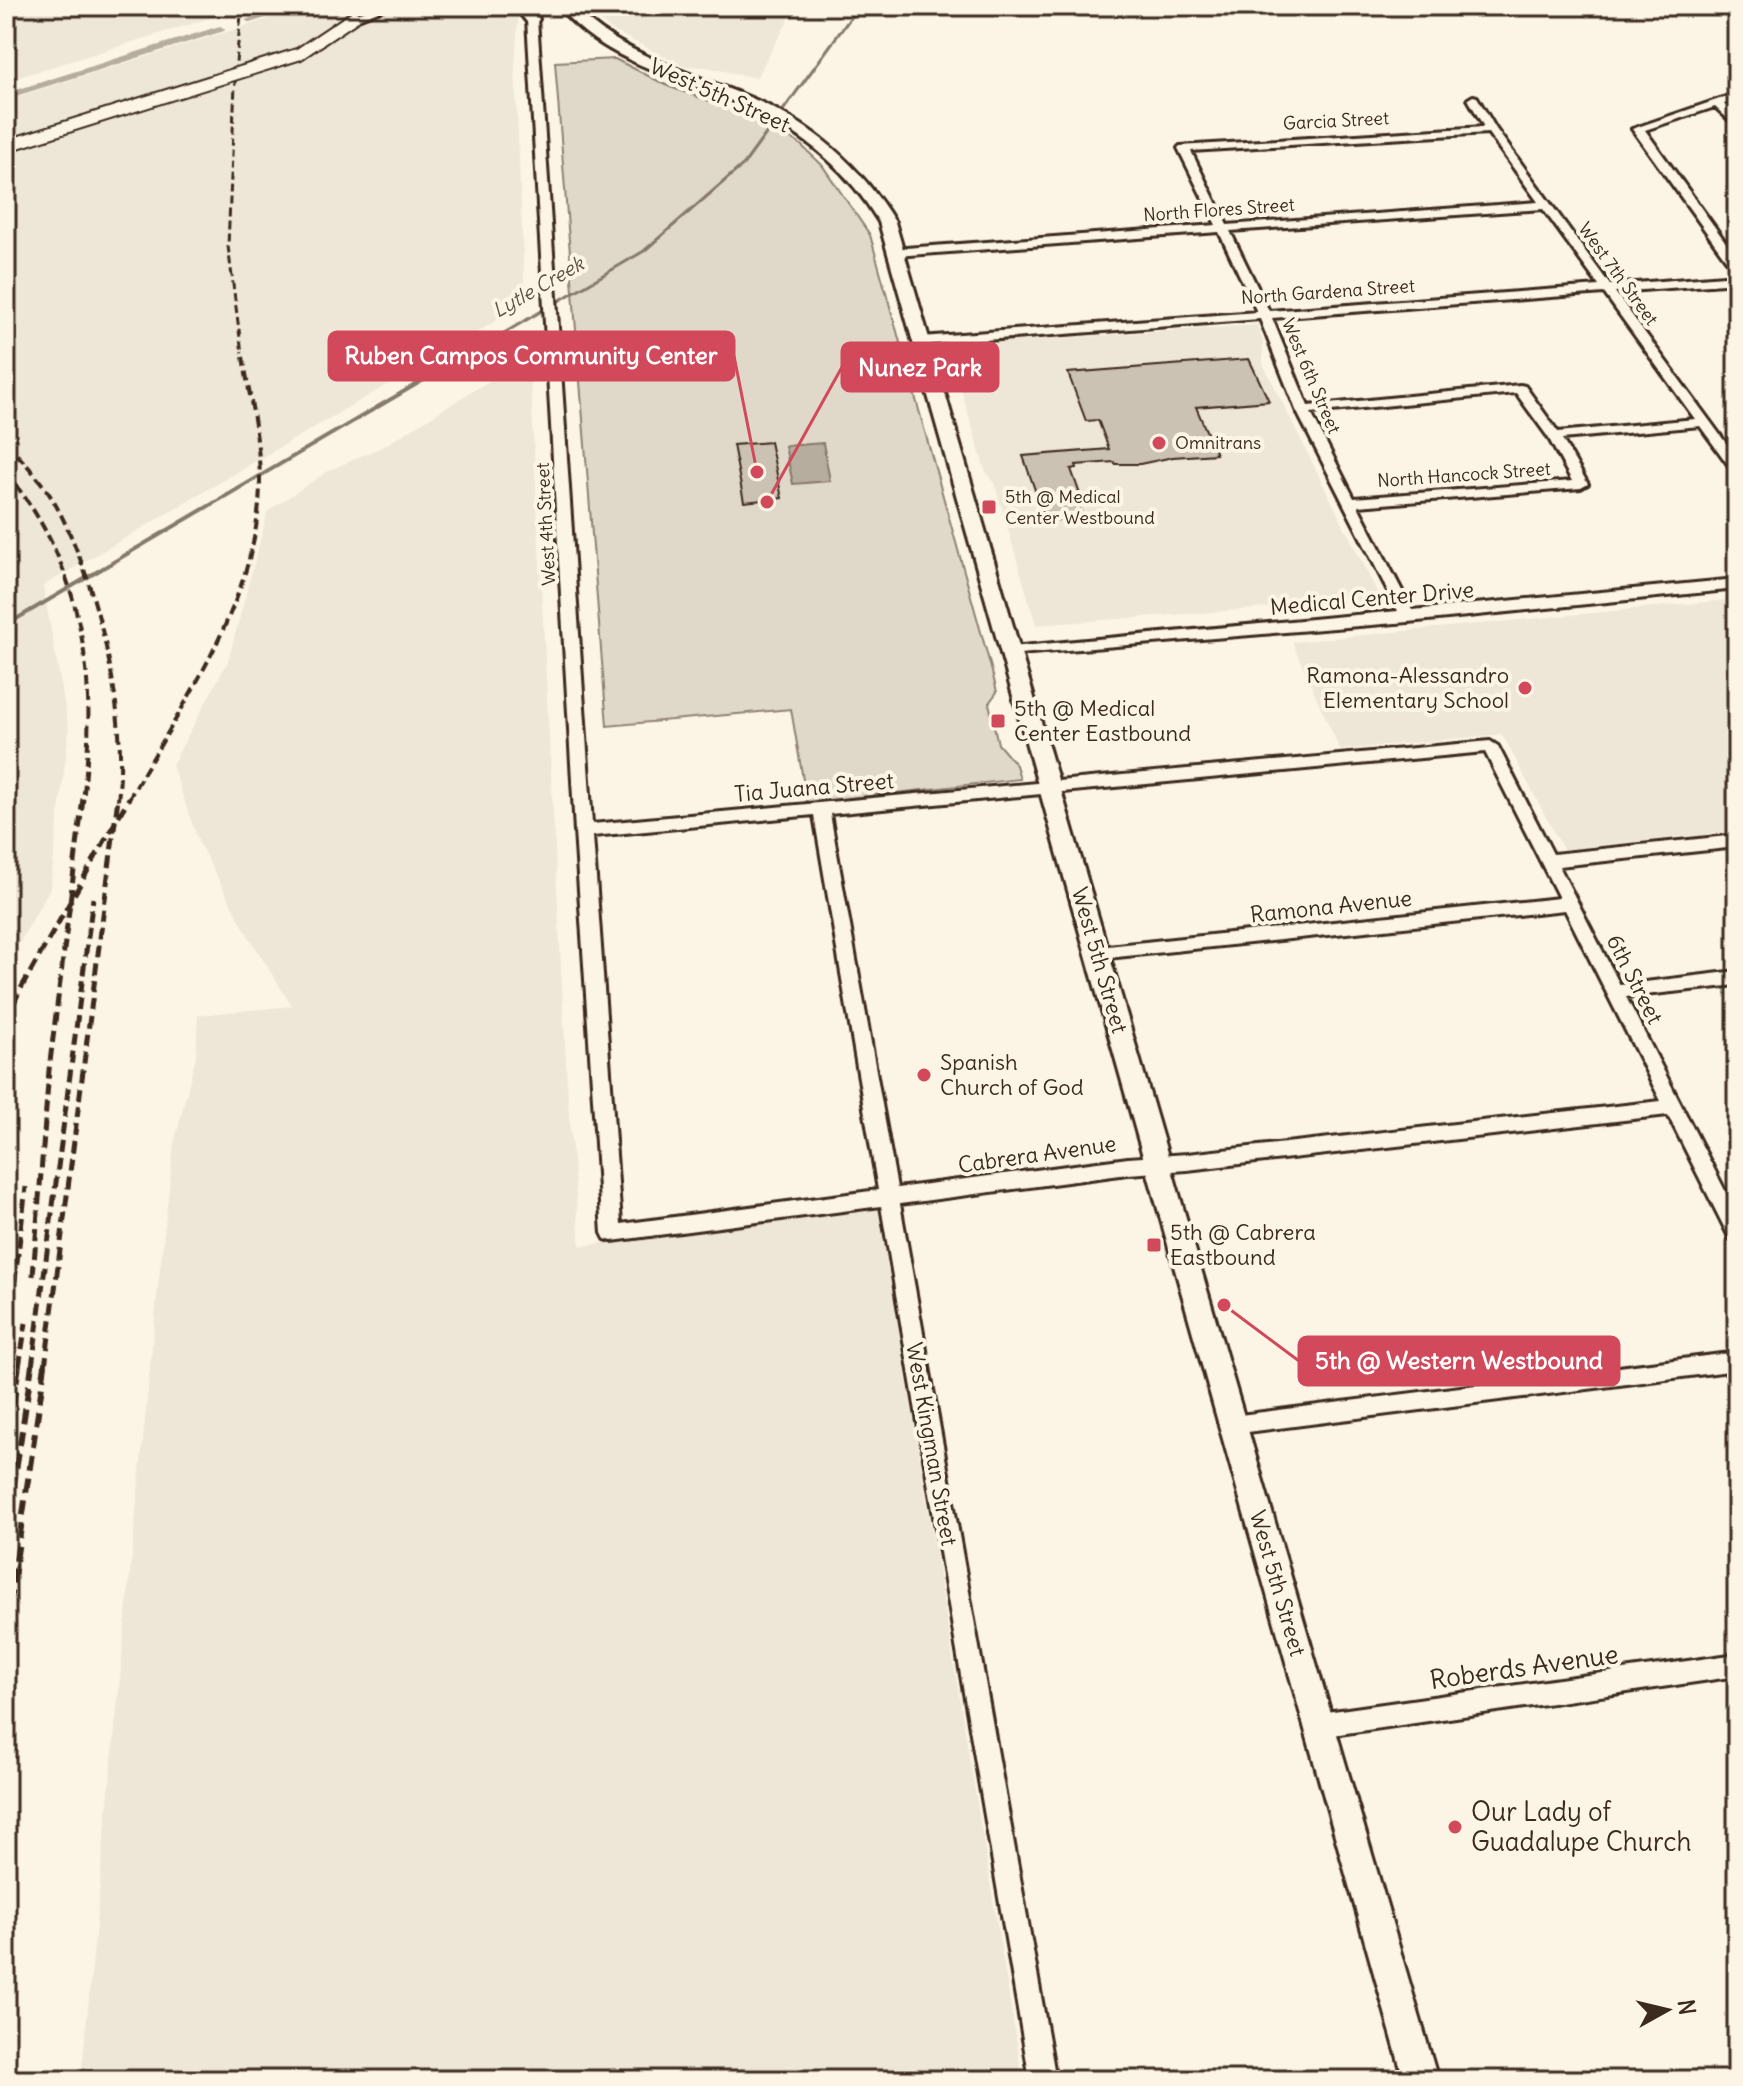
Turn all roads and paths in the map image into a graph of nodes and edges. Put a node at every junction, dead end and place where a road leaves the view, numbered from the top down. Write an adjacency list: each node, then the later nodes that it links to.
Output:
1 (386, 6): 10 (street, bridge)
2 (546, 6): 4 (street)
3 (565, 6): 14 (main road, West 5th Street)
4 (529, 12): 31 (street, West 4th Street)
5 (1737, 96): 7 (street)
6 (1473, 99): 9 (street, West 7th Street)
7 (1717, 103): 8 (street); 15 (street)
8 (1737, 124)
9 (1491, 130): 11 (street, Garcia Street); 12 (street, West 7th Street)
10 (6, 146)
11 (1184, 148): 13 (street, West 6th Street)
12 (1545, 205): 13 (street, North Flores Street); 17 (street, West 7th Street)
13 (1223, 228): 14 (street, North Flores Street); 18 (street, West 6th Street)
14 (896, 252): 19 (main road, West 5th Street)
15 (1737, 266)
16 (1737, 279): 17 (street, North Gardena Street)
17 (1607, 289): 18 (street, North Gardena Street); 21 (street, West 7th Street)
18 (1265, 315): 19 (street, North Gardena Street); 20 (street, West 6th Street)
19 (921, 341): 27 (main road, West 5th Street)
20 (1303, 410): 22 (street); 24 (street, West 6th Street)
21 (1703, 422): 22 (street); 23 (street, West 7th Street)
22 (1554, 436): 24 (street, North Hancock Street)
23 (1737, 467)
24 (1351, 502): 26 (street, West 6th Street)
25 (1737, 584): 26 (street, Medical Center Drive)
26 (1408, 617): 27 (street, Medical Center Drive)
27 (1011, 652): 29 (main road, West 5th Street)
28 (1490, 746): 29 (street, Tia Juana Street); 33 (street, 6th Street)
29 (1050, 787): 30 (street, Tia Juana Street); 35 (main road, West 5th Street)
30 (821, 808): 31 (street, Tia Juana Street); 41 (street, West Kingman Street)
31 (583, 831): 38 (street, West 4th Street)
32 (1737, 841): 33 (street)
33 (1548, 861): 34 (street, 6th Street)
34 (1569, 903): 35 (street, Ramona Avenue); 37 (street, 6th Street)
35 (1098, 953): 40 (main road, West 5th Street)
36 (1737, 978): 37 (street)
37 (1614, 992): 39 (street, 6th Street)
38 (597, 1028): 41 (street, Cabrera Avenue)
39 (1673, 1107): 40 (street, Cabrera Avenue); 42 (street, 6th Street)
40 (1157, 1165): 41 (street, Cabrera Avenue); 44 (main road, West 5th Street)
41 (889, 1199): 47 (street, West Kingman Street)
42 (1737, 1233)
43 (1737, 1361): 44 (street)
44 (1232, 1425): 46 (main road, West 5th Street)
45 (1737, 1665): 46 (street, Roberds Avenue)
46 (1319, 1725): 48 (main road, West 5th Street)
47 (1043, 2080)
48 (1421, 2080)

